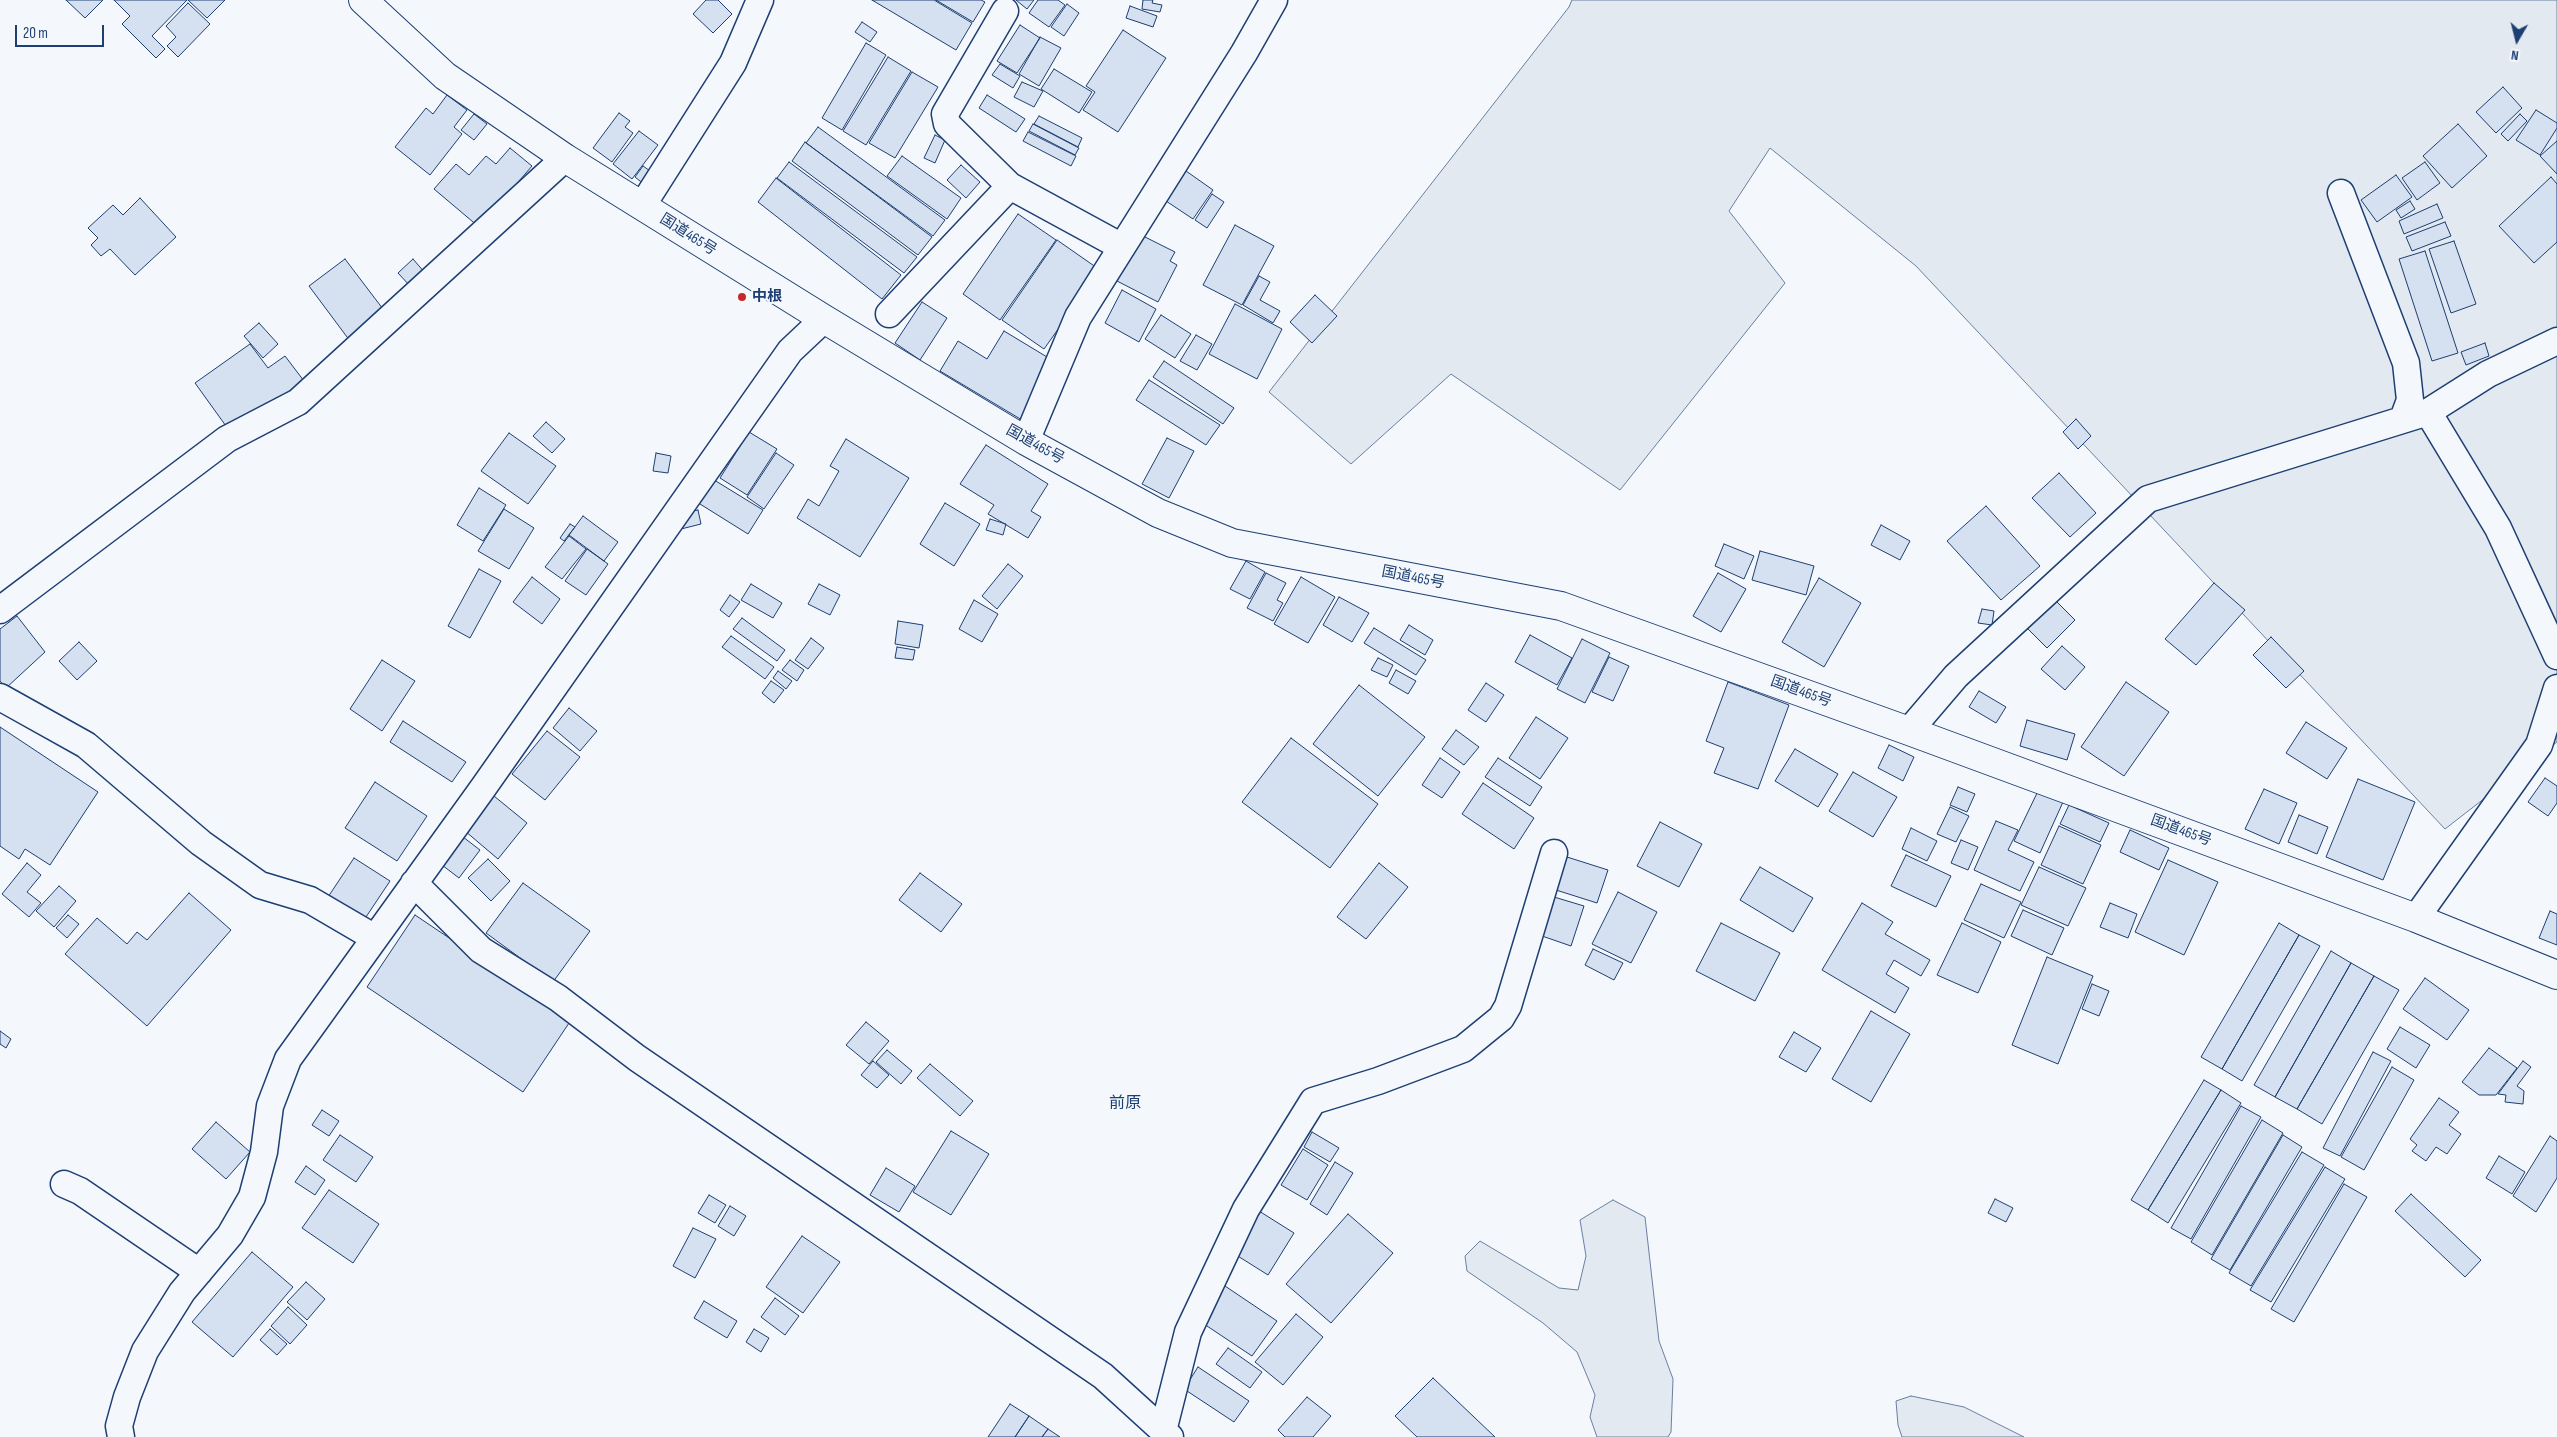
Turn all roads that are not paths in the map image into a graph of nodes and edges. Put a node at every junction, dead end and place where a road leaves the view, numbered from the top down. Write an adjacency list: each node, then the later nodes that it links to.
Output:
1 (363, 0): 5 (highway, 国道465号)
2 (760, 0): 8 (street)
3 (1274, 0): 9 (street)
4 (1005, 11): 6 (street)
5 (565, 158): 8 (highway, 国道465号); 16 (street)
6 (1010, 186): 9 (street); 10 (street)
7 (2341, 193): 14 (street)
8 (642, 206): 11 (highway, 国道465号)
9 (1122, 247): 15 (street)
10 (889, 314)
11 (824, 319): 15 (highway, 国道465号); 22 (street)
12 (2557, 341): 13 (street)
13 (2428, 412): 14 (street); 17 (street)
14 (2403, 420): 20 (street)
15 (1026, 441): 20 (highway, 国道465号)
16 (0, 610)
17 (2557, 656)
18 (2557, 688): 23 (street)
19 (0, 697): 24 (street)
20 (1909, 731): 23 (highway, 国道465号)
21 (1554, 853): 28 (street)
22 (414, 883): 24 (street); 28 (street)
23 (2416, 918): 25 (highway, 国道465号)
24 (375, 938): 27 (street)
25 (2557, 975)
26 (64, 1184): 27 (street)
27 (199, 1272): 29 (street)
28 (1167, 1434)
29 (121, 1437)

